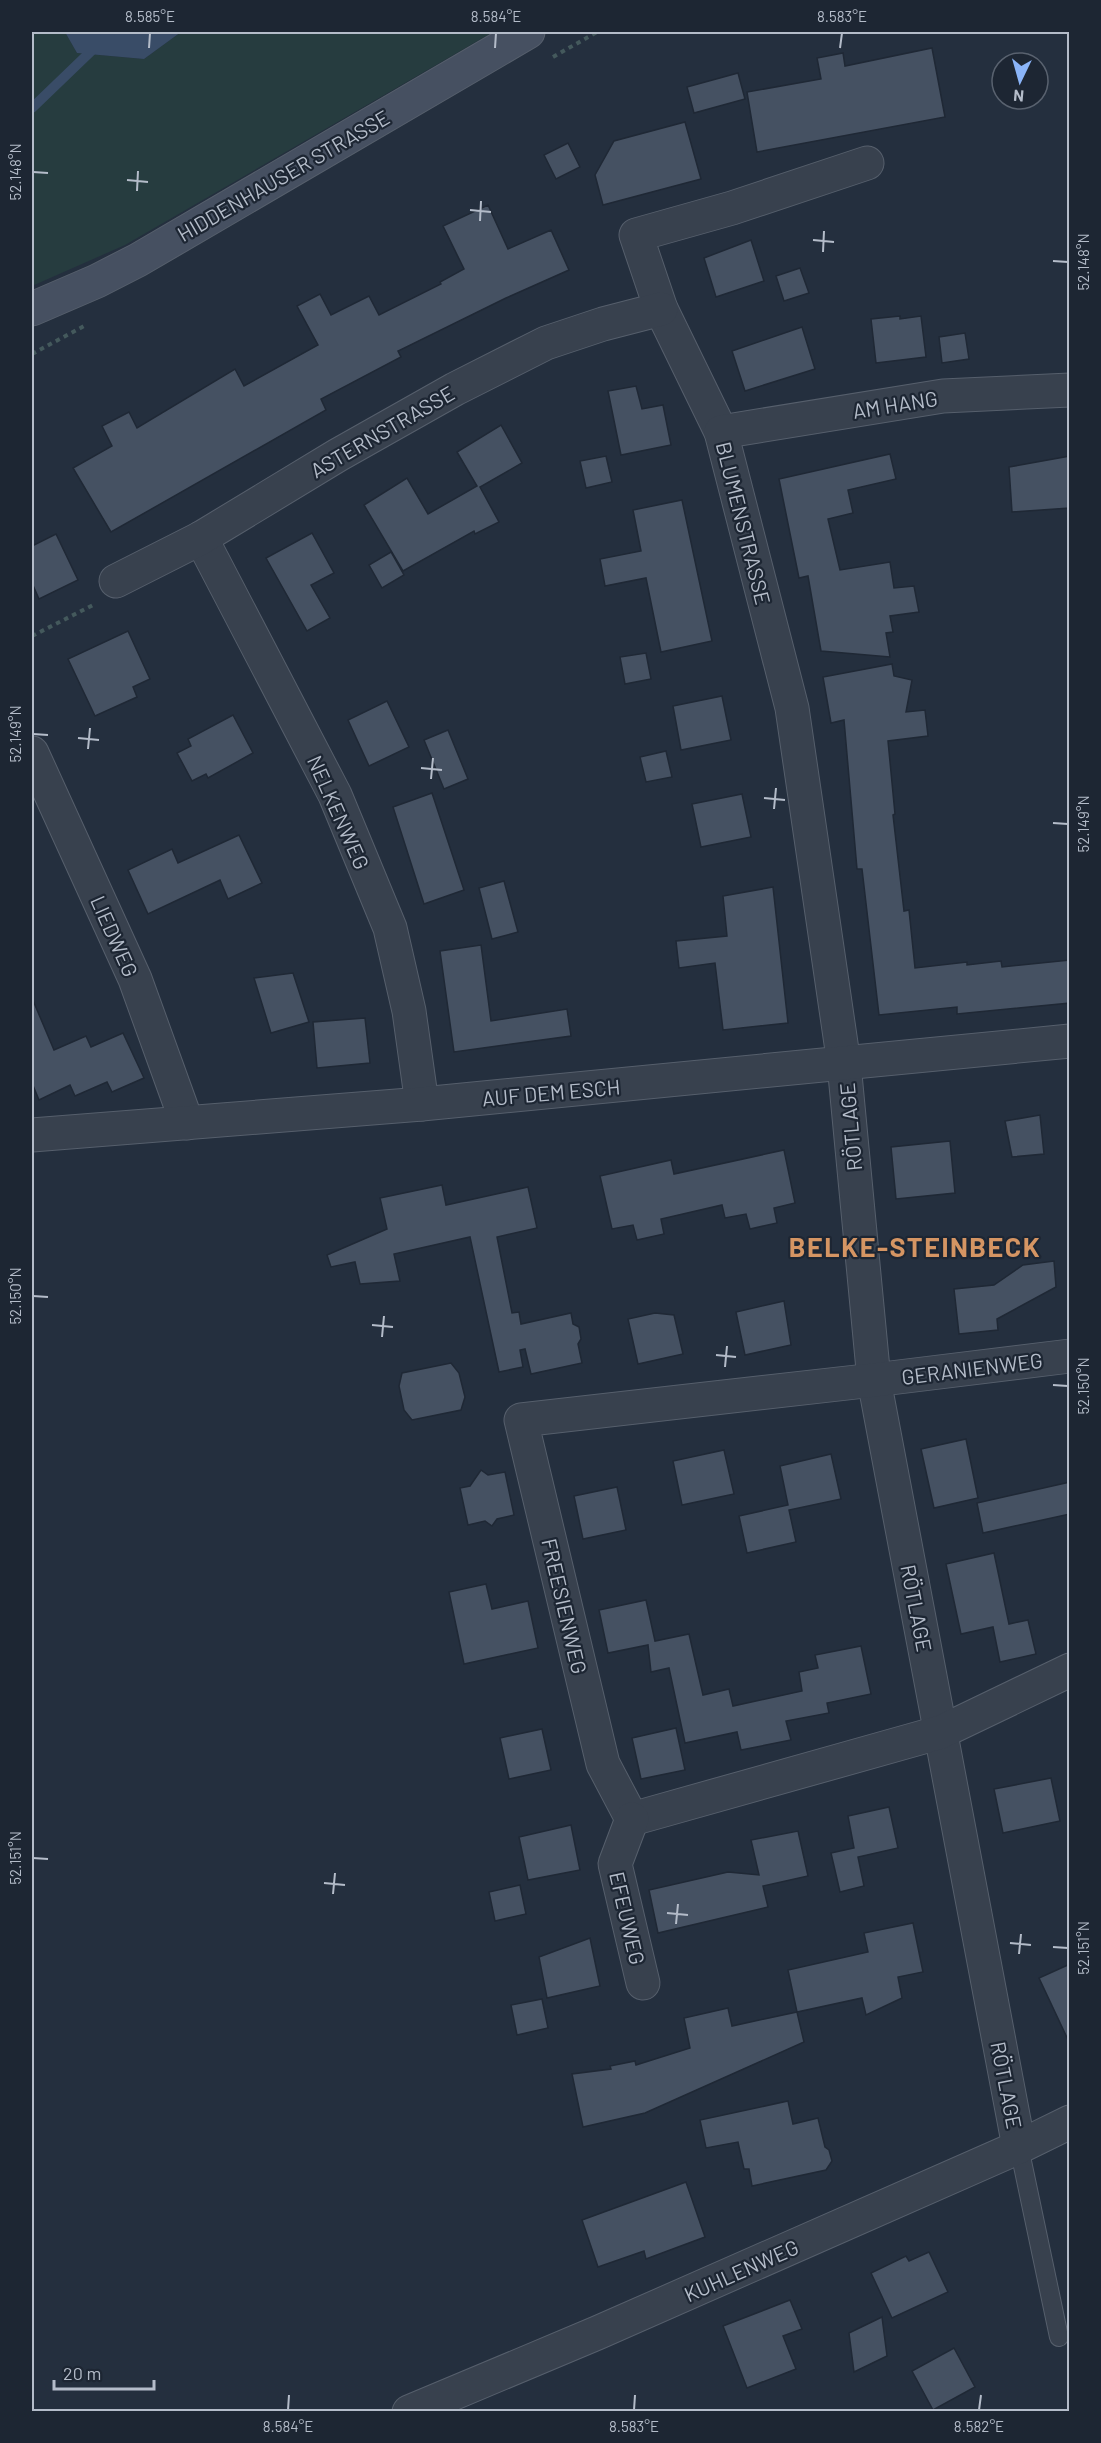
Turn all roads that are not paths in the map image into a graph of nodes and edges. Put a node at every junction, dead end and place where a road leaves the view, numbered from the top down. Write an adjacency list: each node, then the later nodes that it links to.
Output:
1 (528, 32): 3 (main road, HIDDENHAUSER STRASSE)
2 (867, 163): 4 (street, BLUMENSTRASSE)
3 (32, 309)
4 (661, 309): 6 (street, BLUMENSTRASSE); 7 (street, ASTERNSTRASSE)
5 (1070, 390): 6 (street, AM HANG)
6 (721, 432): 11 (street, BLUMENSTRASSE)
7 (201, 538): 8 (street, ASTERNSTRASSE); 12 (street, NELKENWEG)
8 (116, 581)
9 (32, 753): 13 (street, LIEDWEG)
10 (1070, 1041): 11 (street, AUF DEM ESCH)
11 (844, 1064): 12 (street, AUF DEM ESCH); 16 (street, RÖTLAGE)
12 (422, 1104): 13 (street, AUF DEM ESCH)
13 (187, 1123): 14 (street, AUF DEM ESCH)
14 (32, 1136)
15 (1070, 1356): 16 (street, GERANIENWEG)
16 (873, 1380): 18 (street, RÖTLAGE); 19 (street, FREESIENWEG)
17 (1070, 1670): 18 (street)
18 (941, 1732): 19 (street); 22 (street, RÖTLAGE)
19 (632, 1819): 20 (street, EFEUWEG)
20 (643, 1983)
21 (1070, 2122): 22 (street, KUHLENWEG)
22 (1019, 2147): 23 (lane); 24 (street, KUHLENWEG)
23 (1059, 2337)
24 (409, 2412)

